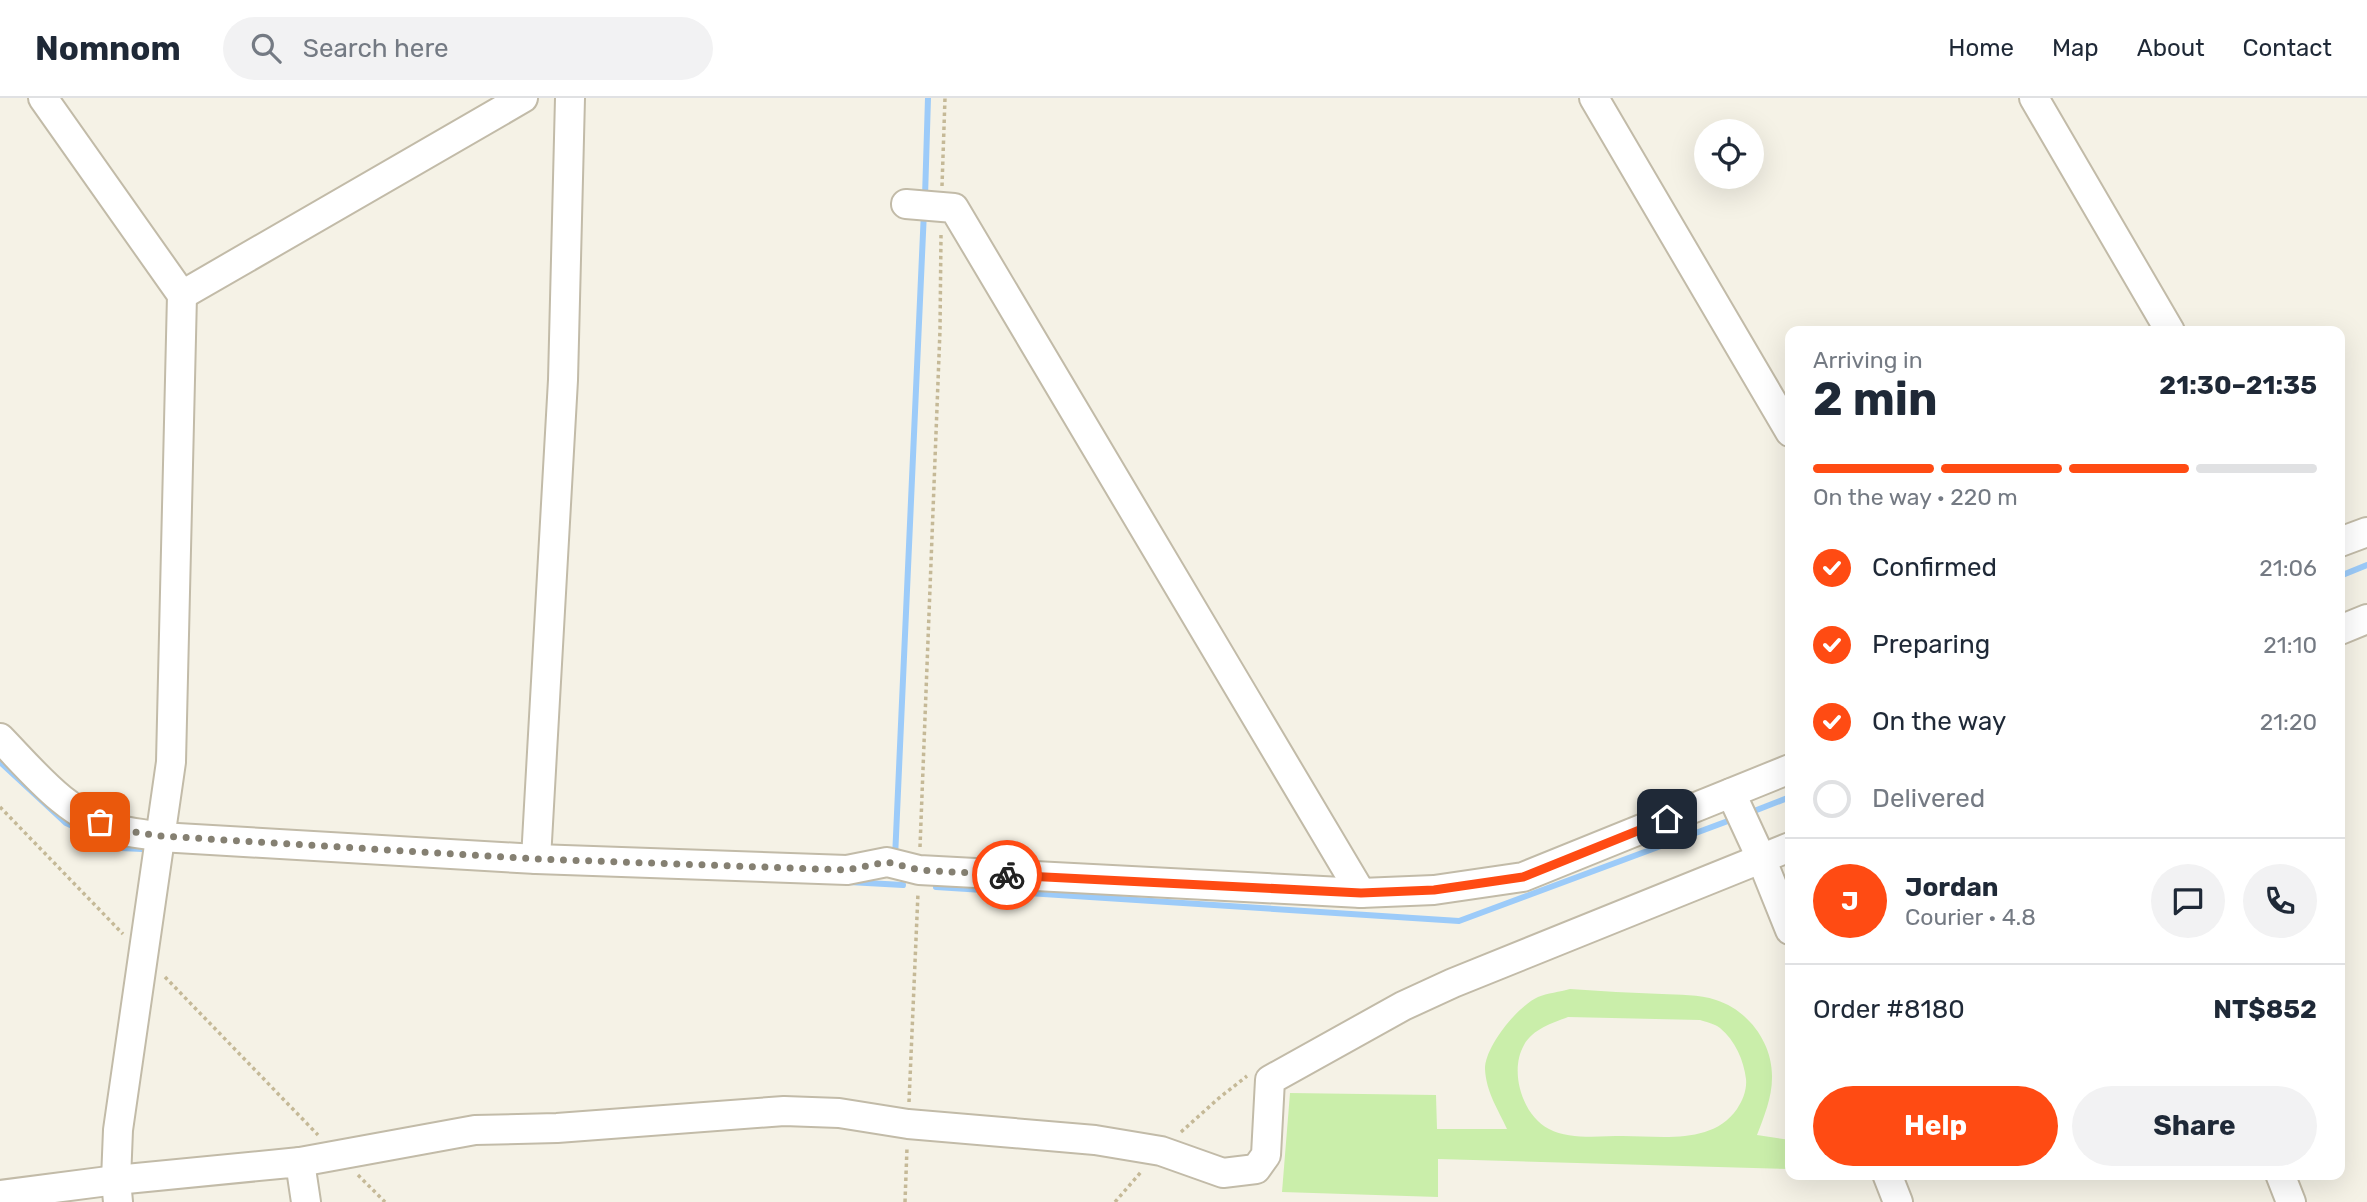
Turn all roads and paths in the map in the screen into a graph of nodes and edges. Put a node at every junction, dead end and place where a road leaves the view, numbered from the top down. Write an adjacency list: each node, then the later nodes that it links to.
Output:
1 (43, 98): 8 (street)
2 (523, 98): 8 (street)
3 (570, 98): 22 (street)
4 (945, 98): 7 (path)
5 (1594, 98): 10 (street)
6 (2034, 98): 9 (street)
7 (924, 205): 23 (path); 24 (street)
8 (183, 295): 19 (street)
9 (2167, 326)
10 (1785, 423)
11 (2367, 532): 12 (street)
12 (2345, 540)
13 (2367, 619): 14 (street)
14 (2345, 628)
15 (0, 738): 19 (street)
16 (1785, 773): 18 (street)
17 (0, 807): 26 (path)
18 (1738, 808): 21 (street); 24 (street)
19 (160, 836): 22 (street); 26 (street)
20 (1785, 849): 21 (street)
21 (1761, 858): 25 (street); 27 (street)
22 (536, 859): 23 (street)
23 (905, 867): 24 (street); 27 (path)
24 (1361, 893)
25 (1785, 918)
26 (143, 955): 28 (path); 32 (street)
27 (908, 1124): 28 (street); 36 (path)
28 (339, 1155): 29 (street); 35 (path)
29 (300, 1162): 32 (street); 34 (street)
30 (1889, 1180): 37 (street)
31 (2282, 1180): 38 (street)
32 (117, 1191): 33 (street)
33 (0, 1195)
34 (306, 1202)
35 (385, 1202)
36 (905, 1202)
37 (1898, 1202)
38 (2291, 1202)

